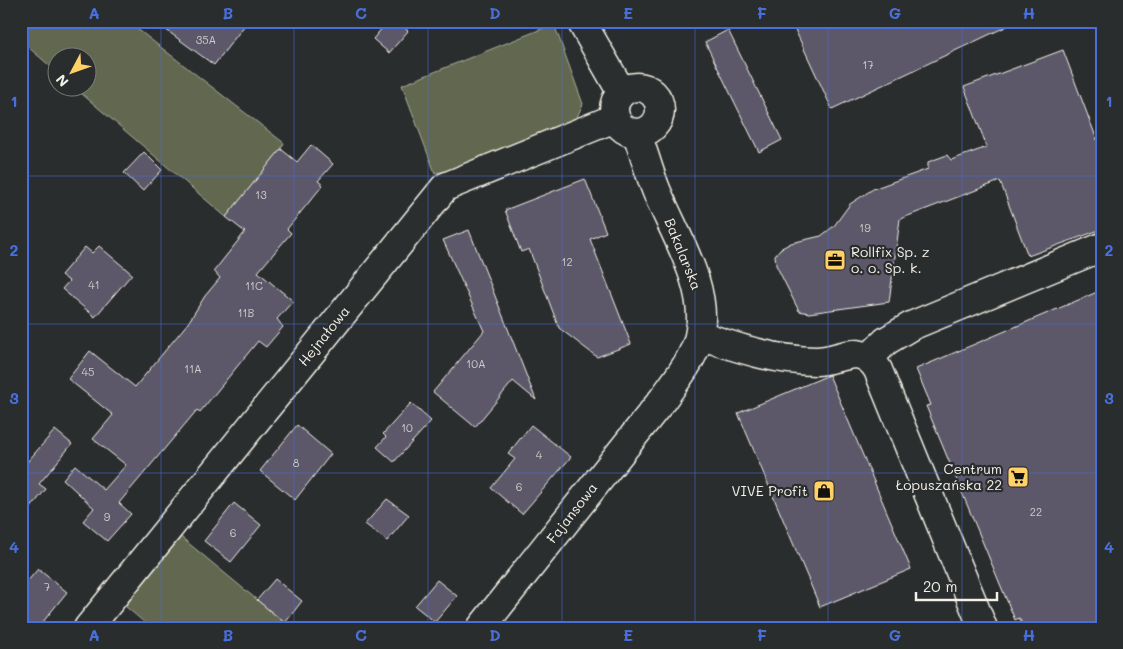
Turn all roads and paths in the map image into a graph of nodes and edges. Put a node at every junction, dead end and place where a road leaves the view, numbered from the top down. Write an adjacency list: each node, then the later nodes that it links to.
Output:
1 (581, 21): 2 (street)
2 (622, 92): 3 (street); 4 (street)
3 (615, 118): 4 (street); 9 (street, Hejnałowa)
4 (637, 134): 6 (street, Bakalarska)
5 (1102, 247): 7 (street)
6 (700, 335): 7 (street); 8 (street, Bakalarska)
7 (868, 358): 11 (street)
8 (663, 399): 10 (street, Fajansowa)
9 (88, 628)
10 (481, 628)
11 (983, 628)

